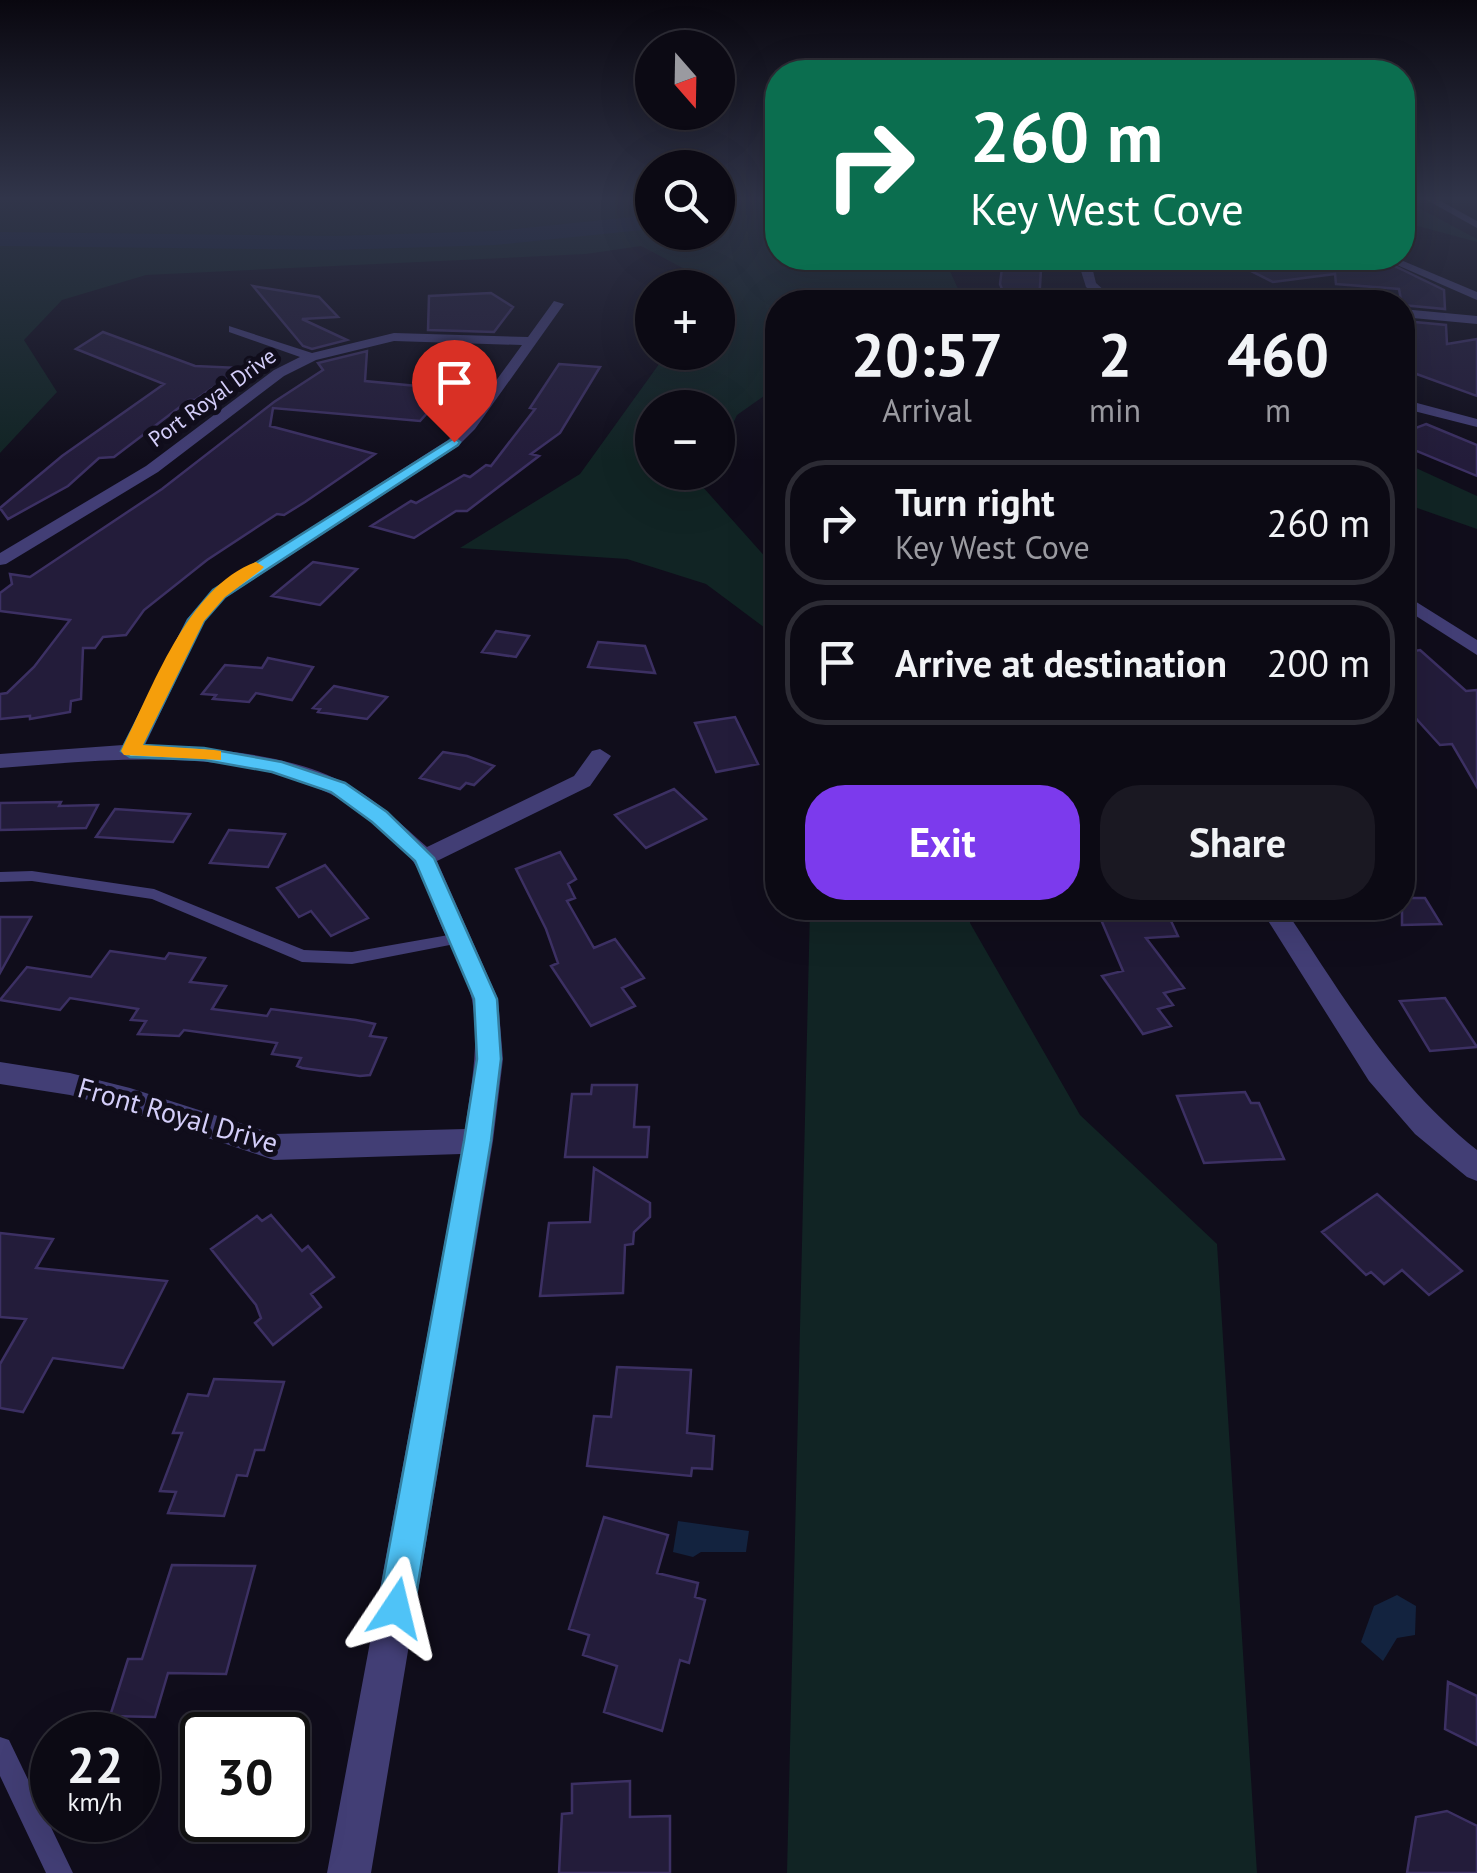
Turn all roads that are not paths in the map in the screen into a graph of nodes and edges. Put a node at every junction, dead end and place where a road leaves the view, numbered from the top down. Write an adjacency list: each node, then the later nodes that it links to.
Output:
1 (558, 304): 5 (street)
2 (1415, 314): 3 (street)
3 (1477, 320)
4 (234, 328): 6 (street)
5 (532, 341): 6 (street, Port Royal Drive); 12 (street)
6 (310, 357): 9 (street, Port Royal Drive)
7 (1415, 407): 8 (street)
8 (1477, 424)
9 (0, 560)
10 (1415, 607): 11 (street)
11 (1477, 648)
12 (130, 751): 14 (street); 15 (street)
13 (600, 756): 15 (street)
14 (0, 762)
15 (424, 858): 18 (street)
16 (0, 877): 18 (lane)
17 (1280, 920): 21 (street)
18 (460, 938): 20 (street)
19 (0, 1072): 20 (street, Front Royal Drive)
20 (478, 1141): 24 (street)
21 (1477, 1168)
22 (0, 1748): 23 (lane)
23 (60, 1873)
24 (350, 1873)

